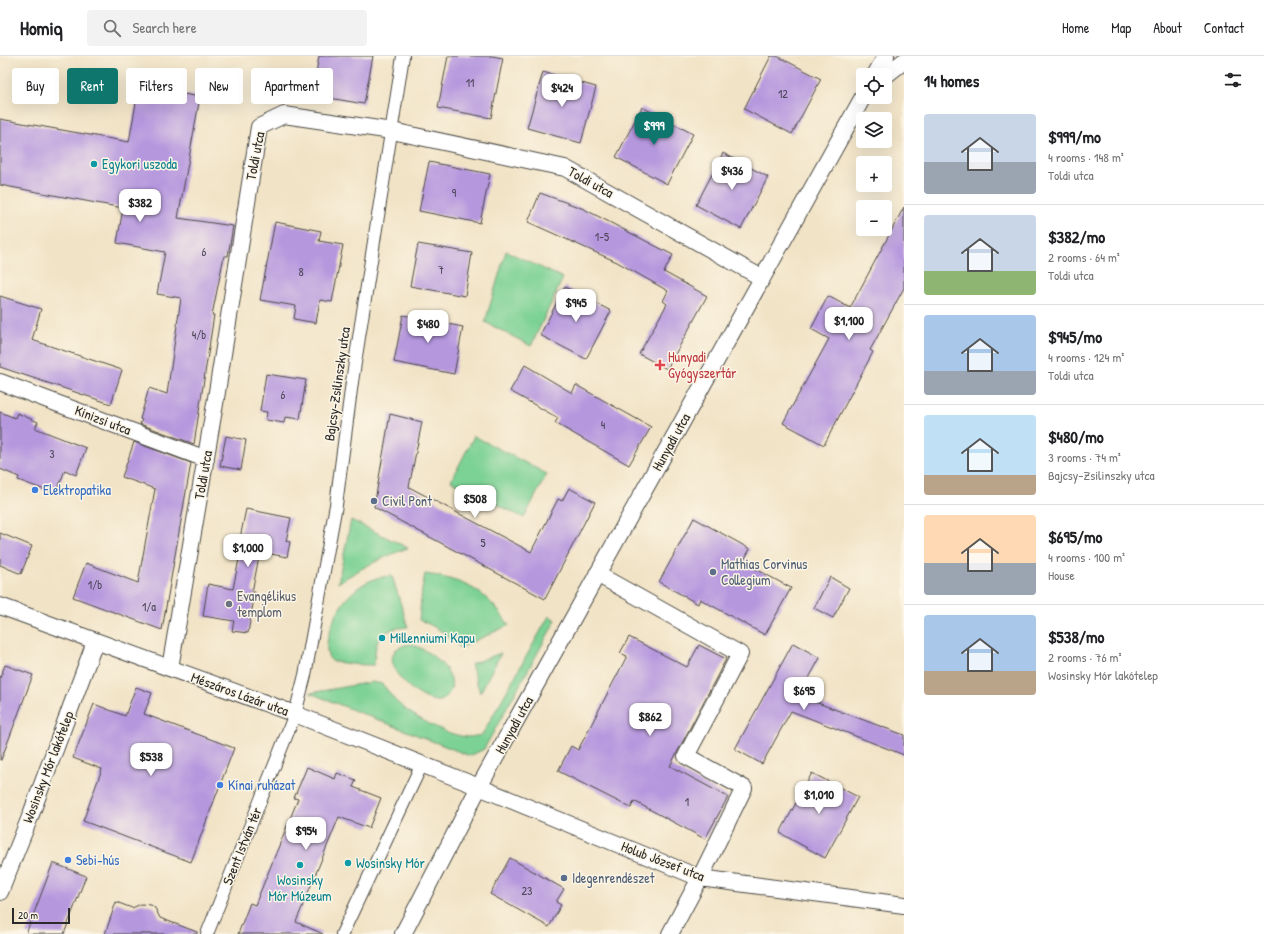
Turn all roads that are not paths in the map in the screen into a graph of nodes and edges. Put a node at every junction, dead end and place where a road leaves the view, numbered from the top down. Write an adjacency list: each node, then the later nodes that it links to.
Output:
1 (403, 56): 7 (street, Bajcsy-Zsilinszky utca)
2 (886, 56): 4 (street)
3 (904, 61): 5 (street)
4 (879, 68)
5 (892, 70)
6 (859, 104): 8 (street, Hunyadi utca)
7 (392, 131): 8 (street, Toldi utca); 10 (street, Toldi utca); 15 (street, Bajcsy-Zsilinszky utca)
8 (762, 278): 11 (street, Hunyadi utca)
9 (0, 382): 10 (street, Kinizsi utca)
10 (206, 459): 14 (street, Toldi utca)
11 (597, 574): 17 (street, Hunyadi utca); 18 (street)
12 (0, 606): 13 (street, Mészáros Lázár utca)
13 (95, 642): 14 (street, Mészáros Lázár utca); 19 (street, Wosinsky Mór lakótelep)
14 (170, 668): 15 (street, Mészáros Lázár utca)
15 (295, 714): 16 (street, Mészáros Lázár utca); 21 (street, Szent István tér)
16 (422, 764): 17 (street, Mészáros Lázár utca); 22 (street)
17 (479, 787): 18 (street, Holub József utca); 23 (street)
18 (700, 878): 20 (street, Holub József utca); 24 (street)
19 (0, 892)
20 (904, 905)
21 (207, 934)
22 (342, 934)
23 (402, 934)
24 (670, 934)

